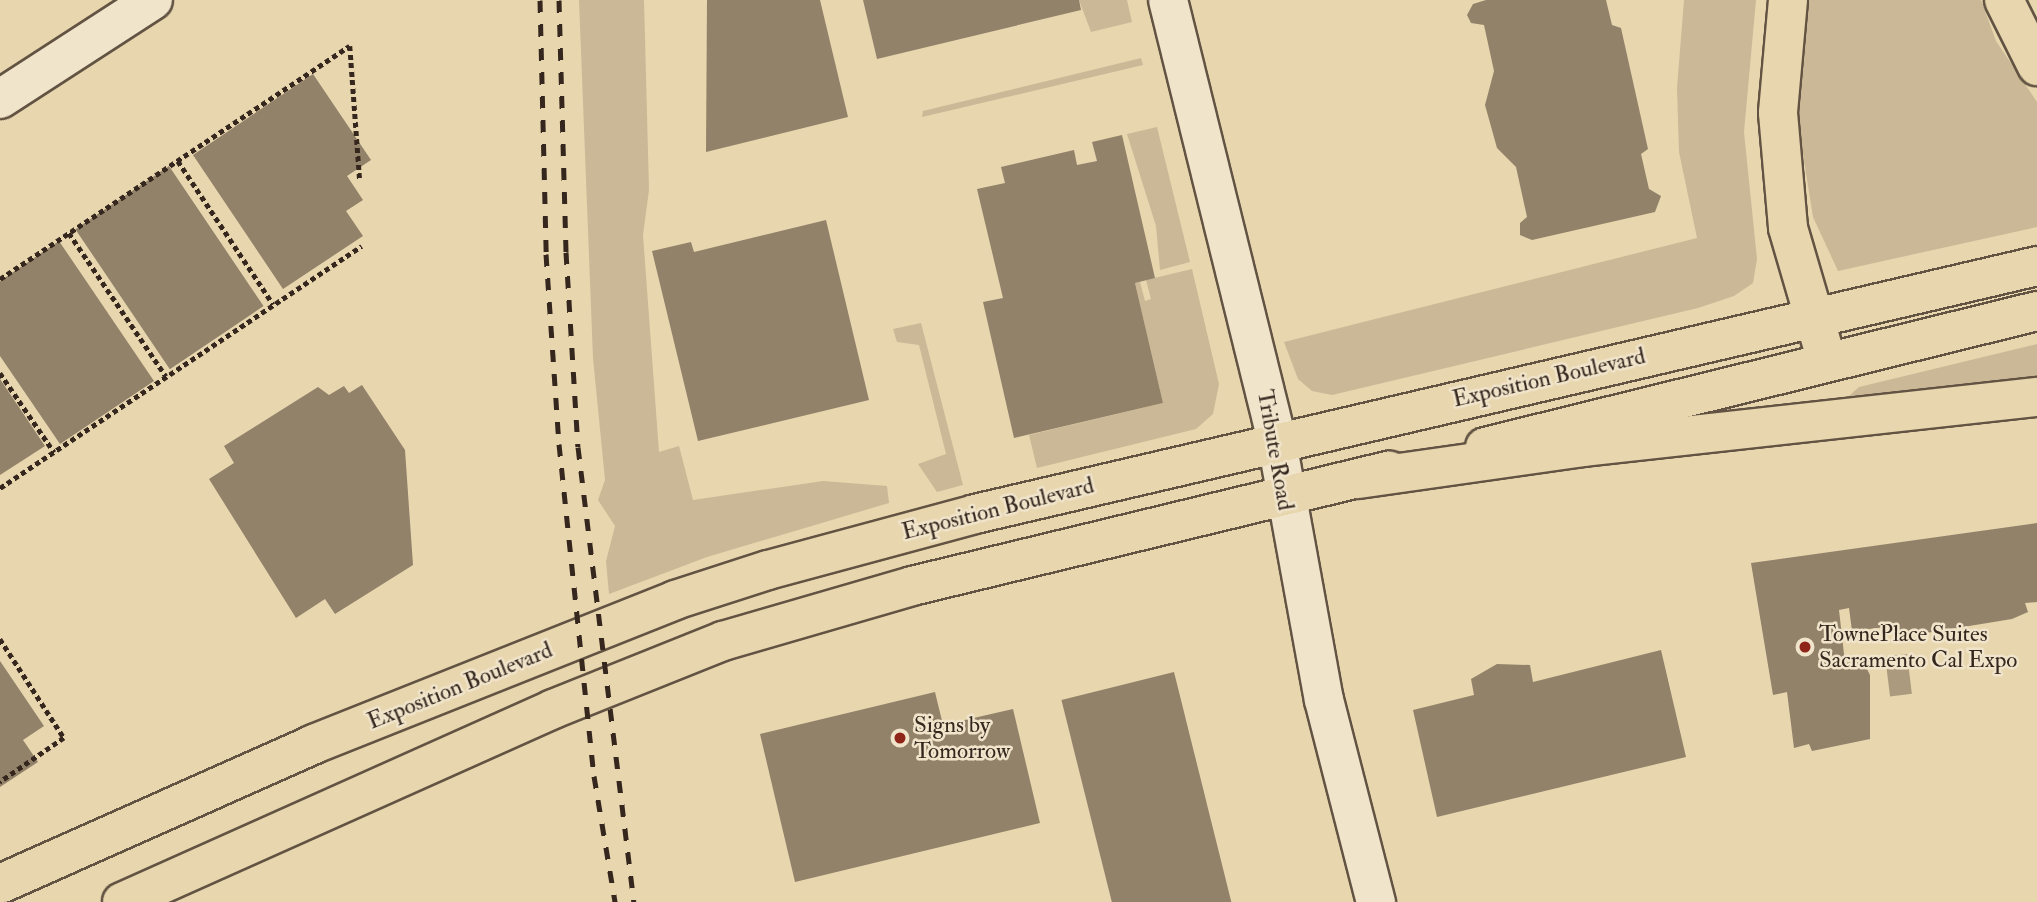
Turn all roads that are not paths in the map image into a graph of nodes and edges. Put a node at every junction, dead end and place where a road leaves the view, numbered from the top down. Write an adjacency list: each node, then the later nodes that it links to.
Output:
1 (153, 0): 6 (street)
2 (1168, 0): 12 (street, Tribute Road)
3 (1788, 0): 9 (main road)
4 (2004, 0): 5 (main road)
5 (2037, 66)
6 (0, 99)
7 (2037, 266): 9 (main road, Exposition Boulevard)
8 (2037, 311): 10 (main road)
9 (1812, 316): 10 (main road); 12 (main road, Exposition Boulevard)
10 (1827, 361): 13 (main road)
11 (2037, 397): 13 (main road)
12 (1278, 442): 14 (street, Tribute Road); 15 (main road, Exposition Boulevard)
13 (1358, 479): 14 (main road)
14 (1283, 499): 16 (main road); 17 (street, Tribute Road)
15 (0, 884)
16 (122, 902)
17 (1376, 902)

